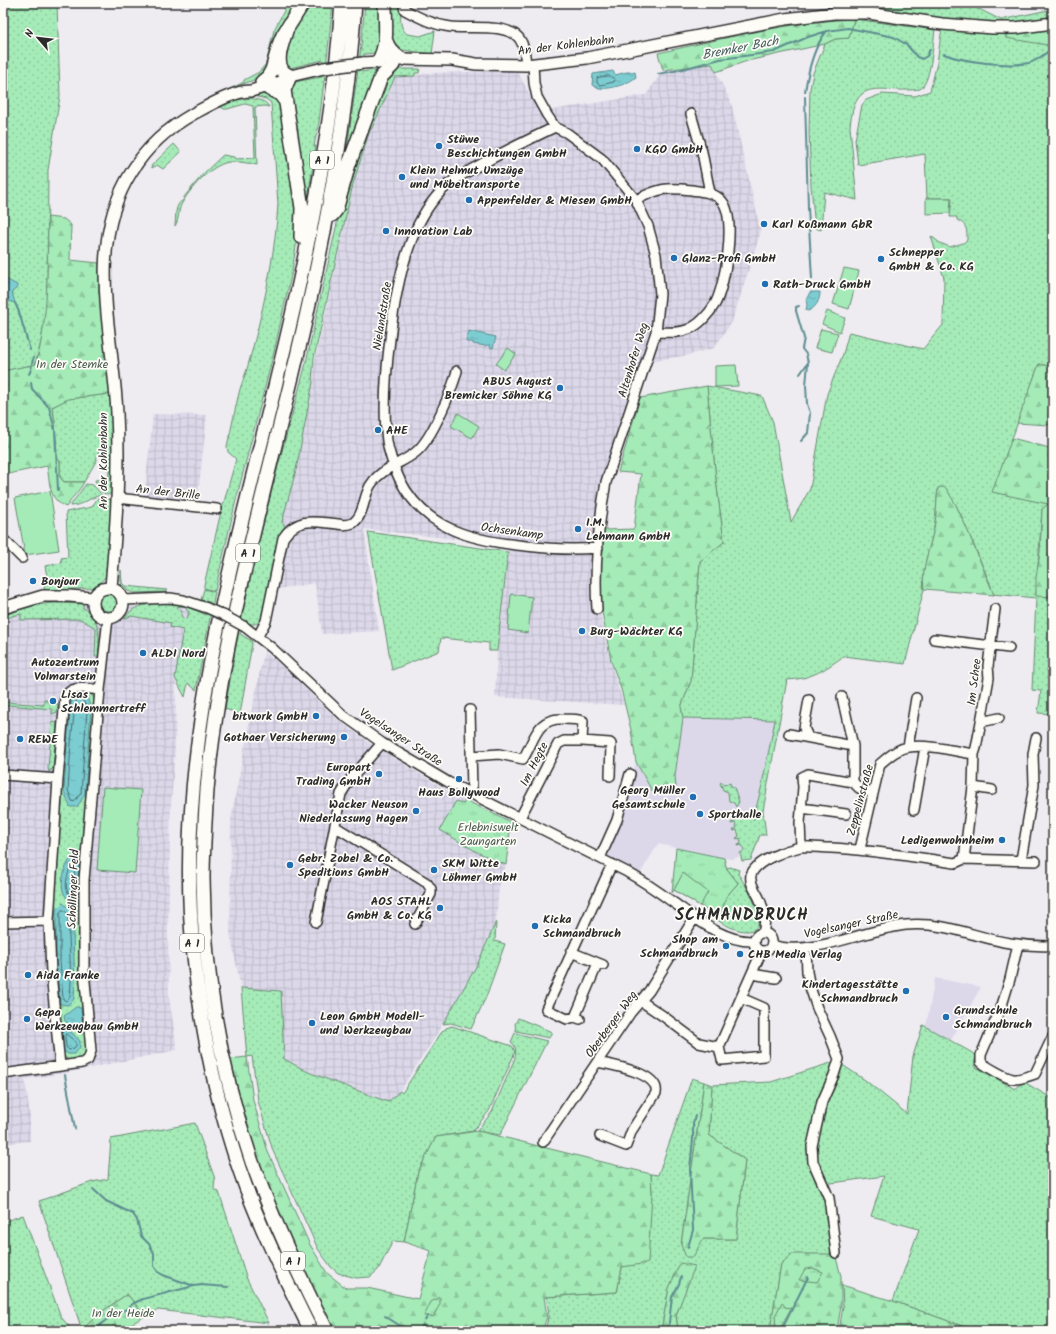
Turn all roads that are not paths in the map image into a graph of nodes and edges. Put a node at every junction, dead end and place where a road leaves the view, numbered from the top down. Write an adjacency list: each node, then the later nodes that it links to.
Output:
1 (303, 3): 7 (highway)
2 (342, 3): 21 (highway, A 1)
3 (355, 3): 20 (highway, A 1)
4 (384, 3): 8 (highway)
5 (404, 3): 11 (street, Altenhofer Weg)
6 (1053, 23): 11 (main road, An der Kohlenbahn)
7 (286, 31): 12 (highway); 14 (highway)
8 (386, 41): 9 (highway); 10 (highway)
9 (372, 62): 10 (main road, An der Kohlenbahn); 12 (main road, An der Kohlenbahn, bridge); 13 (highway)
10 (397, 62): 11 (main road, An der Kohlenbahn); 13 (highway)
11 (529, 64): 17 (street, Altenhofer Weg)
12 (290, 76): 14 (main road, An der Kohlenbahn); 15 (highway)
13 (381, 77): 20 (highway)
14 (264, 84): 15 (highway); 25 (main road, An der Kohlenbahn)
15 (286, 102): 21 (highway)
16 (691, 114): 18 (street)
17 (555, 127): 19 (street, Altenhofer Weg); 24 (street, Nielandstraße)
18 (710, 193): 19 (street); 22 (street)
19 (636, 200): 22 (street, Altenhofer Weg)
20 (325, 224): 105 (highway, A 1)
21 (298, 288): 104 (highway, A 1)
22 (656, 332): 28 (street, Altenhofer Weg)
23 (457, 371): 24 (street)
24 (394, 466): 28 (street, Ochsenkamp); 37 (street)
25 (117, 498): 26 (street, An der Brille); 30 (main road, An der Kohlenbahn)
26 (216, 509)
27 (3, 539): 29 (street)
28 (598, 548): 34 (street, Altenhofer Weg)
29 (22, 558)
30 (111, 587): 31 (main road); 32 (main road)
31 (124, 600): 36 (main road); 37 (street, Vogelsanger Straße, bridge)
32 (93, 601): 33 (main road); 36 (main road)
33 (3, 608)
34 (597, 609)
35 (995, 609): 39 (street, Im Schee)
36 (108, 618): 41 (street, Schöllinger Feld)
37 (258, 636): 52 (street, Vogelsanger Straße)
38 (934, 639): 39 (street, Im Schee)
39 (991, 645): 40 (street, Im Schee); 47 (street, Im Schee)
40 (1009, 648)
41 (100, 690): 61 (street, Schöllinger Feld); 99 (street, Schöllinger Feld)
42 (842, 697): 53 (street)
43 (916, 698): 54 (street)
44 (809, 700): 49 (street)
45 (470, 710): 57 (street)
46 (999, 718): 47 (street)
47 (981, 722): 56 (street, Im Schee)
48 (789, 734): 49 (street)
49 (808, 737): 53 (street)
50 (1036, 738): 76 (street)
51 (582, 741): 57 (street, Im Hegte); 60 (street, Im Hegte); 70 (street, Im Hegte)
52 (382, 743): 66 (street, Vogelsanger Straße); 71 (street)
53 (853, 746): 62 (street)
54 (908, 747): 55 (street, Zeppelinstraße); 65 (street, Zeppelinstraße)
55 (925, 747): 56 (street, Zeppelinstraße); 68 (street)
56 (974, 754): 63 (street, Im Schee)
57 (471, 756): 66 (street)
58 (630, 774): 74 (street)
59 (3, 775): 61 (street)
60 (610, 776)
61 (58, 779): 80 (street, Schöllinger Feld)
62 (853, 782): 65 (street); 67 (street)
63 (973, 787): 64 (street); 75 (street, Im Schee)
64 (992, 790)
65 (873, 792): 73 (street, Zeppelinstraße)
66 (471, 793): 70 (street, Vogelsanger Straße)
67 (800, 808): 69 (street); 72 (street)
68 (914, 810)
69 (846, 814)
70 (520, 818): 74 (street, Vogelsanger Straße)
71 (336, 827): 82 (street); 83 (street)
72 (801, 847): 73 (street); 84 (street)
73 (860, 849): 75 (street)
74 (600, 858): 78 (street, Vogelsanger Straße)
75 (964, 860): 76 (street)
76 (1021, 860): 77 (street)
77 (1036, 861)
78 (612, 864): 79 (street, Vogelsanger Straße); 90 (street)
79 (695, 917): 85 (street, Vogelsanger Straße); 95 (street, Oberberger Weg)
80 (49, 921): 81 (street, Schöllinger Feld); 99 (street, Schöllinger Feld)
81 (3, 922)
82 (316, 922)
83 (415, 924)
84 (763, 933): 85 (street); 87 (street)
85 (753, 941): 91 (street)
86 (1018, 944): 88 (street, Vogelsanger Straße); 89 (street, Vogelsanger Straße); 96 (street)
87 (772, 945): 89 (street, Vogelsanger Straße); 91 (street)
88 (1053, 946)
89 (806, 948): 103 (street)
90 (571, 952): 90 (street)
91 (760, 952): 92 (street)
92 (752, 974): 93 (street); 94 (street)
93 (776, 978)
94 (741, 998): 97 (street); 97 (street)
95 (641, 1001): 97 (street); 98 (street, Oberberger Weg)
96 (1053, 1039)
97 (719, 1048)
98 (597, 1062): 101 (street); 102 (street, Oberberger Weg)
99 (60, 1066): 100 (street, Schöllinger Feld)
100 (3, 1074)
101 (600, 1136)
102 (543, 1142)
103 (836, 1253)
104 (311, 1331)
105 (327, 1331)

